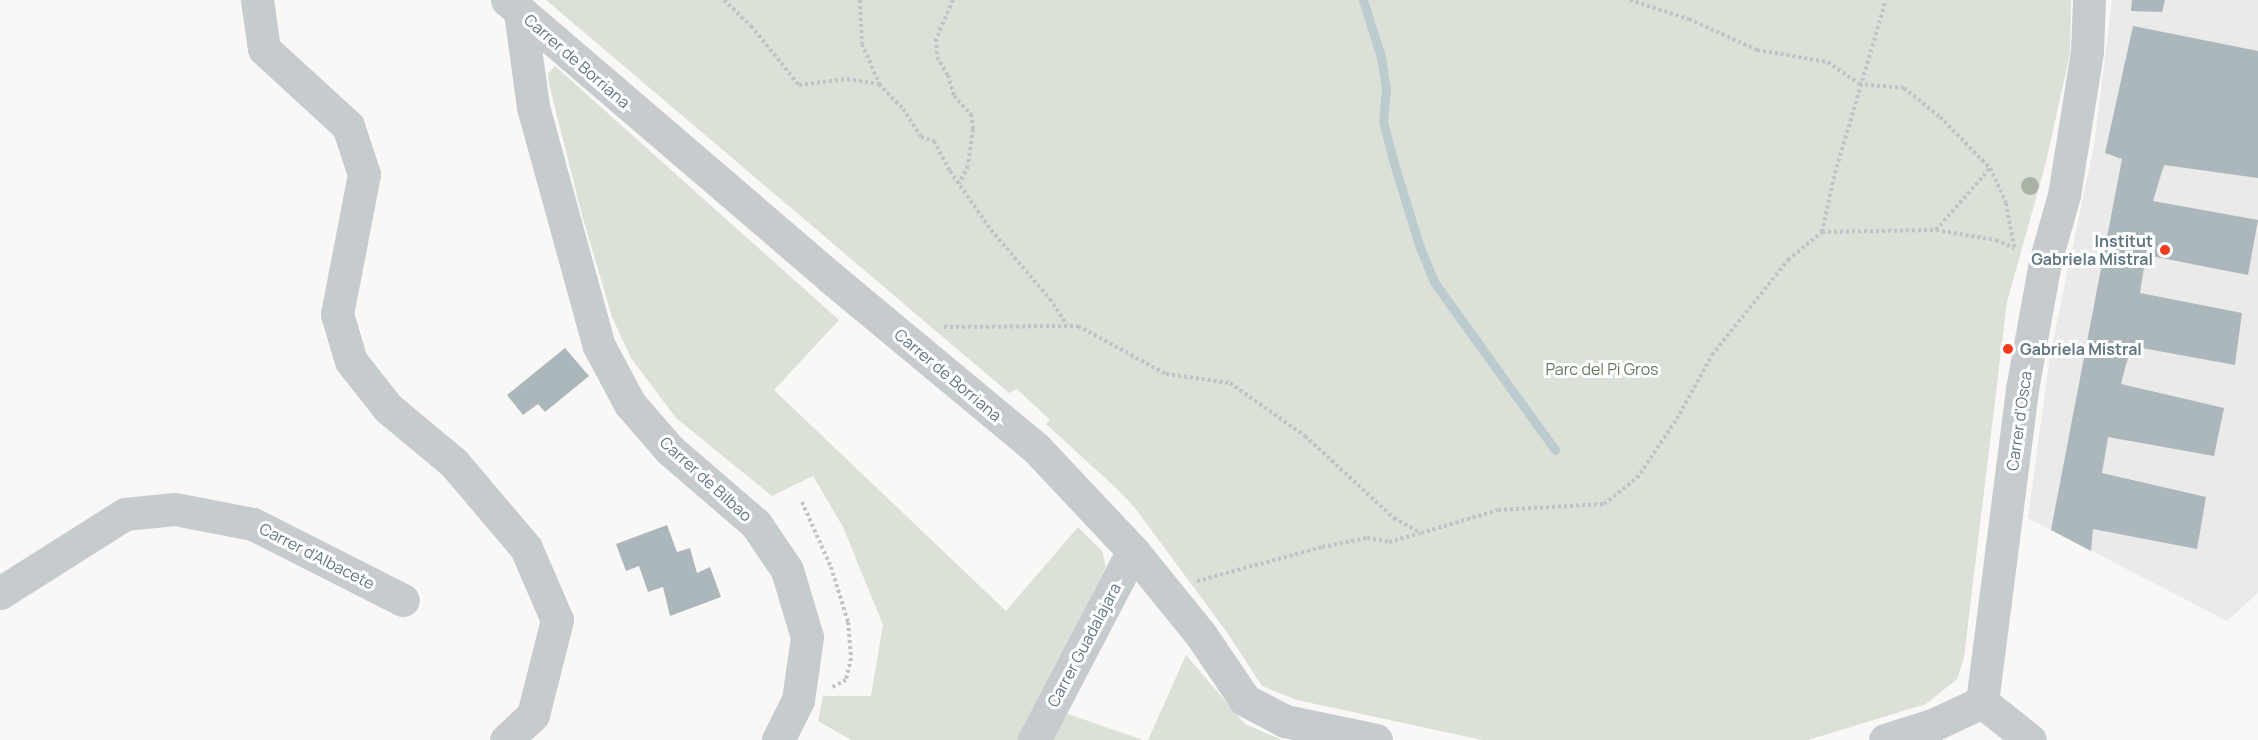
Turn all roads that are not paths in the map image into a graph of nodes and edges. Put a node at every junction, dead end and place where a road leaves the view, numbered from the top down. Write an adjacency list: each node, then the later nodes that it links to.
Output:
1 (257, 0): 8 (street)
2 (2089, 0): 7 (street, Carrer d'Osca)
3 (513, 6): 4 (street, Carrer de Borriana); 9 (street, Carrer de Bilbao)
4 (1134, 551): 10 (street, Carrer Guadalajara); 11 (street, Carrer de Borriana)
5 (0, 593): 6 (street, Carrer d'Albacete)
6 (403, 600)
7 (1982, 702): 12 (street); 13 (street)
8 (506, 740)
9 (778, 740)
10 (1034, 740)
11 (1376, 740)
12 (1885, 740)
13 (2030, 740)

